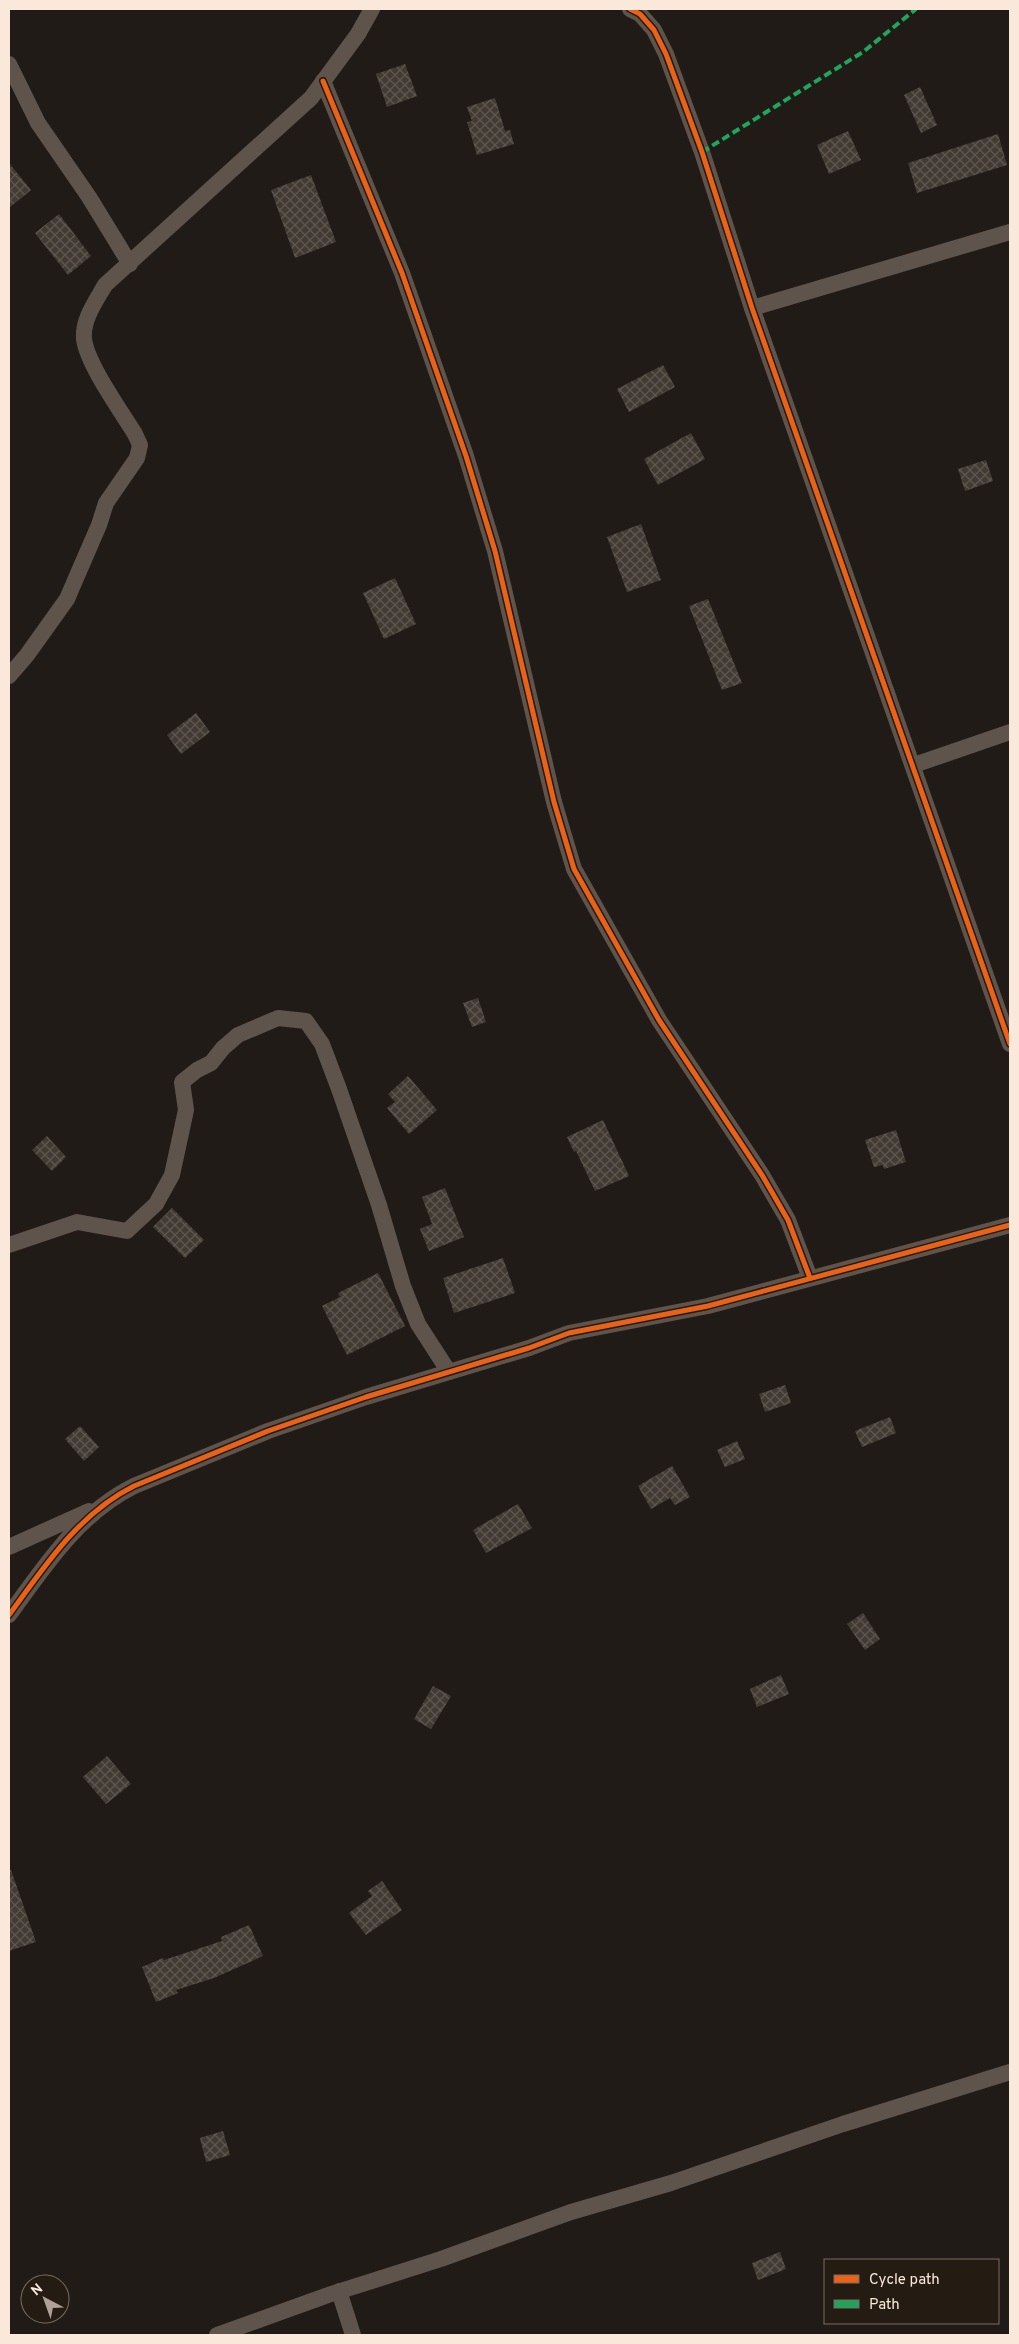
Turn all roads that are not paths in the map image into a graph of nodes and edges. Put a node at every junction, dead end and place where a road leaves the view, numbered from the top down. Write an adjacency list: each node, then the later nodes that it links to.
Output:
1 (372, 9): 4 (street)
2 (630, 9): 7 (street)
3 (9, 64): 6 (street)
4 (323, 81): 6 (street); 14 (street)
5 (1010, 232): 7 (street)
6 (130, 264): 8 (street)
7 (752, 308): 10 (street)
8 (9, 676)
9 (1010, 732): 10 (street)
10 (914, 765): 11 (street)
11 (1010, 1044)
12 (1010, 1225): 14 (street)
13 (9, 1245): 15 (street)
14 (810, 1278): 15 (street)
15 (449, 1372): 16 (street)
16 (99, 1507): 17 (street); 18 (street)
17 (9, 1547)
18 (9, 1615)
19 (1010, 2072): 20 (street)
20 (339, 2291): 21 (street); 22 (street)
21 (217, 2335)
22 (353, 2335)

